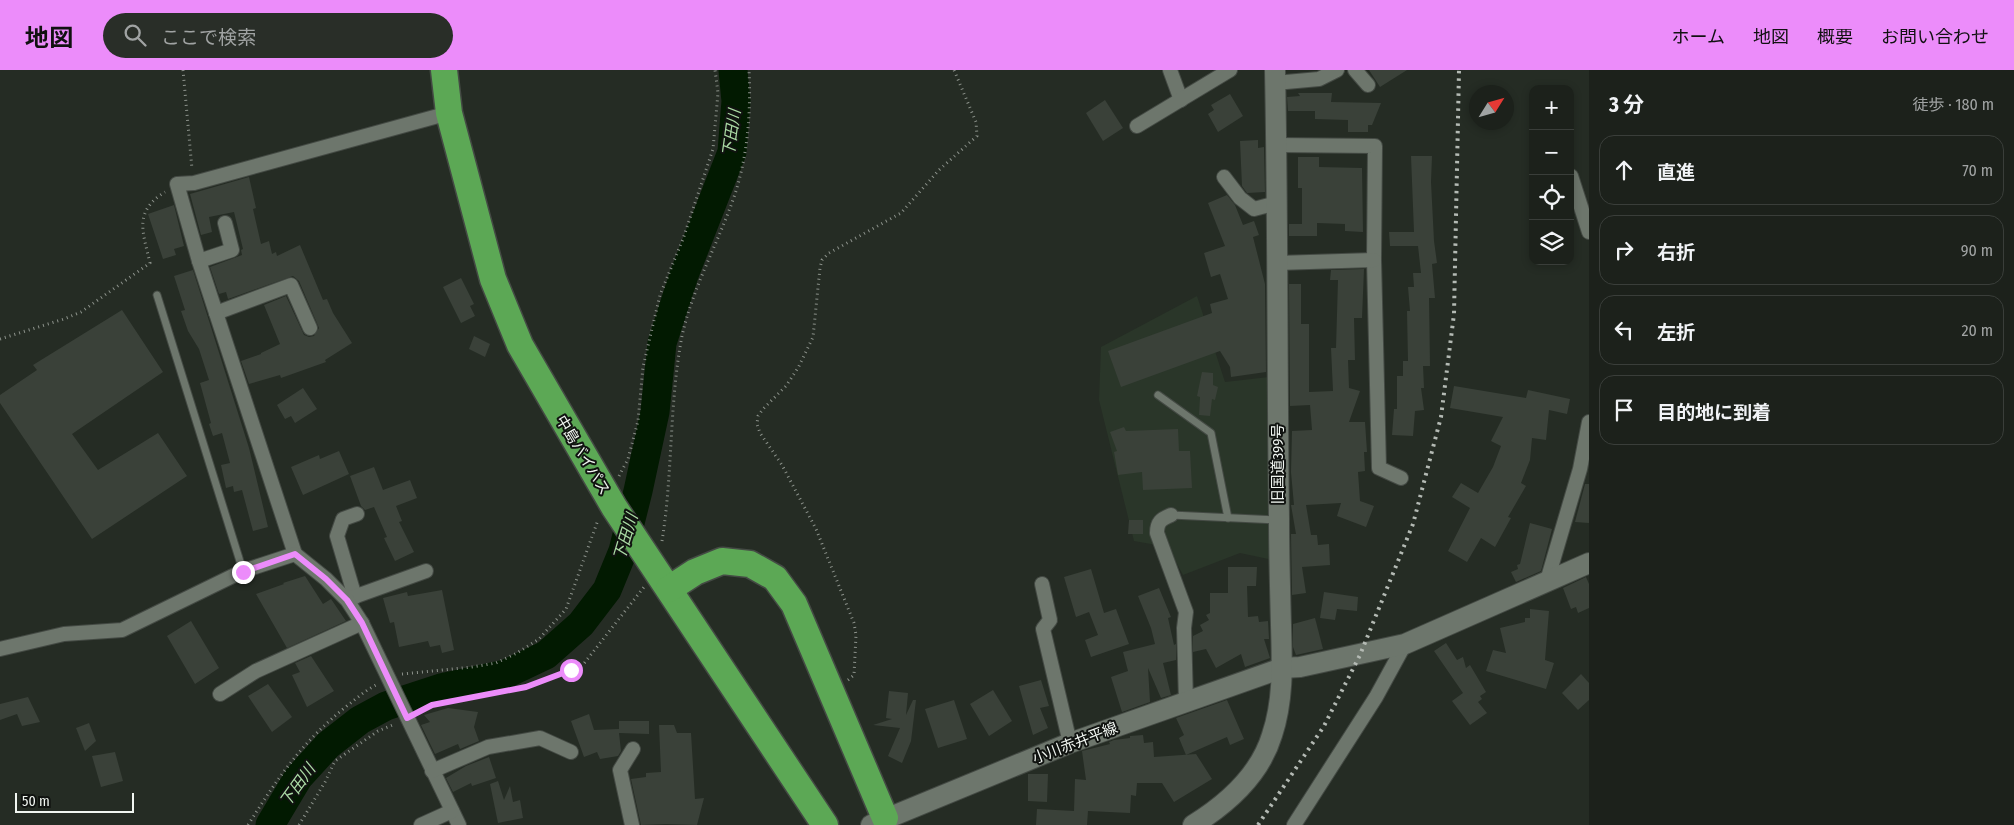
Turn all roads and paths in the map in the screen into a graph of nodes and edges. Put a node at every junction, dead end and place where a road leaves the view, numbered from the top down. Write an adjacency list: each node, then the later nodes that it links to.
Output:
1 (183, 70): 17 (path)
2 (444, 70): 13 (highway, 中島バイパス)
3 (715, 70): 33 (path)
4 (749, 70): 40 (path)
5 (954, 70): 52 (path)
6 (1170, 70): 12 (street)
7 (1230, 70): 12 (street)
8 (1337, 70): 10 (street)
9 (1355, 70): 11 (street)
10 (1275, 76): 15 (street, 旧国道399号)
11 (1368, 85)
12 (1181, 100): 14 (street)
13 (449, 113): 17 (street); 33 (highway, 中島バイパス)
14 (1137, 126)
15 (1276, 145): 20 (street, 旧国道399号); 23 (street)
16 (1224, 177): 20 (street)
17 (194, 183): 18 (street)
18 (177, 184): 24 (street); 29 (path)
19 (1574, 185): 22 (street)
20 (1277, 203): 25 (street, 旧国道399号)
21 (225, 223): 24 (street)
22 (1589, 232)
23 (1374, 260): 25 (street); 32 (street)
24 (199, 261): 27 (street)
25 (1277, 262): 37 (street, 旧国道399号)
26 (156, 295): 42 (lane)
27 (216, 313): 28 (street); 38 (street)
28 (310, 328)
29 (0, 338)
30 (1158, 396): 36 (lane)
31 (1589, 422): 43 (street)
32 (1401, 478)
33 (612, 503): 40 (highway, 中島バイパス); 50 (path)
34 (357, 514): 45 (street)
35 (1171, 515): 36 (lane); 53 (street)
36 (1228, 518): 37 (lane)
37 (1279, 520): 49 (street, 旧国道399号)
38 (295, 554): 42 (street); 45 (street)
39 (1589, 563): 43 (street, 小川赤井平線)
40 (656, 570): 52 (highway); 54 (path); 66 (highway, 中島バイパス)
41 (426, 571): 45 (street)
42 (243, 572): 48 (street)
43 (1547, 581): 47 (street, 小川赤井平線)
44 (1042, 584): 55 (street)
45 (351, 598): 46 (street)
46 (362, 623): 50 (street); 51 (street)
47 (1405, 644): 49 (street, 小川赤井平線); 68 (street)
48 (0, 650)
49 (1282, 668): 53 (street, 小川赤井平線); 67 (street, 旧国道399号)
50 (389, 681): 54 (street); 61 (path)
51 (220, 694)
52 (832, 694): 60 (highway)
53 (1186, 702): 55 (street, 小川赤井平線)
54 (407, 718): 58 (street); 62 (path)
55 (1070, 744): 60 (street, 小川赤井平線)
56 (633, 749): 65 (street)
57 (571, 752): 58 (street)
58 (432, 771): 59 (street)
59 (452, 811): 63 (street); 64 (street)
60 (878, 822)
61 (248, 825)
62 (299, 825)
63 (422, 825)
64 (459, 825)
65 (632, 825)
66 (825, 825)
67 (1193, 825)
68 (1294, 825)

